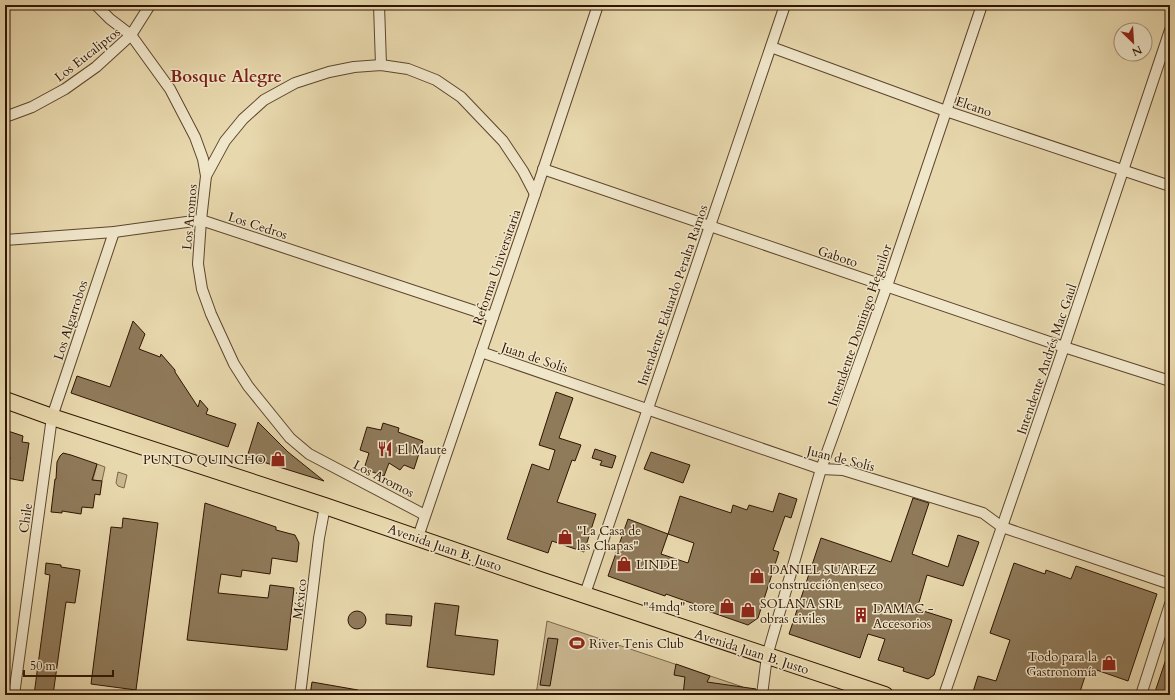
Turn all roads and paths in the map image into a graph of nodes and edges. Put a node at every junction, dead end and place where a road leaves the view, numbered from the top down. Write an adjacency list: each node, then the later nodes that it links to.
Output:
1 (96, 5): 8 (street)
2 (150, 5): 8 (street, Los Eucaliptos)
3 (379, 5): 10 (street)
4 (598, 5): 13 (street, Reforma Universitaria)
5 (785, 5): 9 (street, Intendente Eduardo Peralta Ramos)
6 (982, 5): 11 (street, Intendente Domingo Heguilor)
7 (1170, 30): 14 (street, Intendente Andrés Mac Gaul)
8 (131, 35): 12 (street, Los Eucaliptos); 15 (street)
9 (770, 47): 11 (street, Elcano); 19 (street, Intendente Eduardo Peralta Ramos)
10 (381, 65): 15 (street, Los Aromos); 17 (street, Los Aromos)
11 (946, 111): 14 (street, Elcano); 22 (street, Intendente Domingo Heguilor)
12 (5, 117)
13 (543, 169): 17 (street, Reforma Universitaria); 19 (street, Gaboto)
14 (1122, 170): 16 (street, Elcano); 24 (street, Intendente Andrés Mac Gaul)
15 (206, 176): 18 (street, Los Aromos)
16 (1170, 186)
17 (535, 194): 23 (street, Reforma Universitaria)
18 (201, 220): 20 (street, Los Cedros); 23 (street, Los Cedros); 32 (street, Los Aromos)
19 (710, 226): 22 (street, Gaboto); 28 (street, Intendente Eduardo Peralta Ramos)
20 (114, 232): 21 (street, Los Cedros); 29 (street, Los Algarrobos)
21 (5, 240)
22 (887, 286): 24 (street, Gaboto); 30 (street, Intendente Domingo Heguilor)
23 (493, 317): 25 (street, Reforma Universitaria)
24 (1064, 347): 26 (street, Gaboto); 33 (street, Intendente Andrés Mac Gaul)
25 (481, 352): 28 (street, Juan de Solís); 32 (street, Reforma Universitaria)
26 (1170, 381)
27 (5, 400): 29 (main road, Avenida Juan B. Justo)
28 (648, 409): 30 (street, Juan de Solís); 36 (street, Intendente Eduardo Peralta Ramos)
29 (52, 417): 31 (main road, Avenida Juan B. Justo); 39 (street, Chile)
30 (821, 469): 33 (street, Juan de Solís); 38 (street, Intendente Domingo Heguilor)
31 (325, 506): 34 (main road, Avenida Juan B. Justo); 40 (street, México)
32 (425, 515): 34 (street, Reforma Universitaria)
33 (1002, 527): 35 (street, Juan de Solís); 43 (street, Intendente Andrés Mac Gaul)
34 (418, 537): 36 (main road, Avenida Juan B. Justo)
35 (1170, 584)
36 (585, 594): 38 (main road, Avenida Juan B. Justo)
37 (1170, 604): 44 (street)
38 (767, 656): 41 (street, Intendente Domingo Heguilor); 42 (main road, Avenida Juan B. Justo)
39 (14, 695)
40 (300, 695)
41 (762, 695)
42 (885, 695)
43 (944, 695)
44 (1141, 695)

